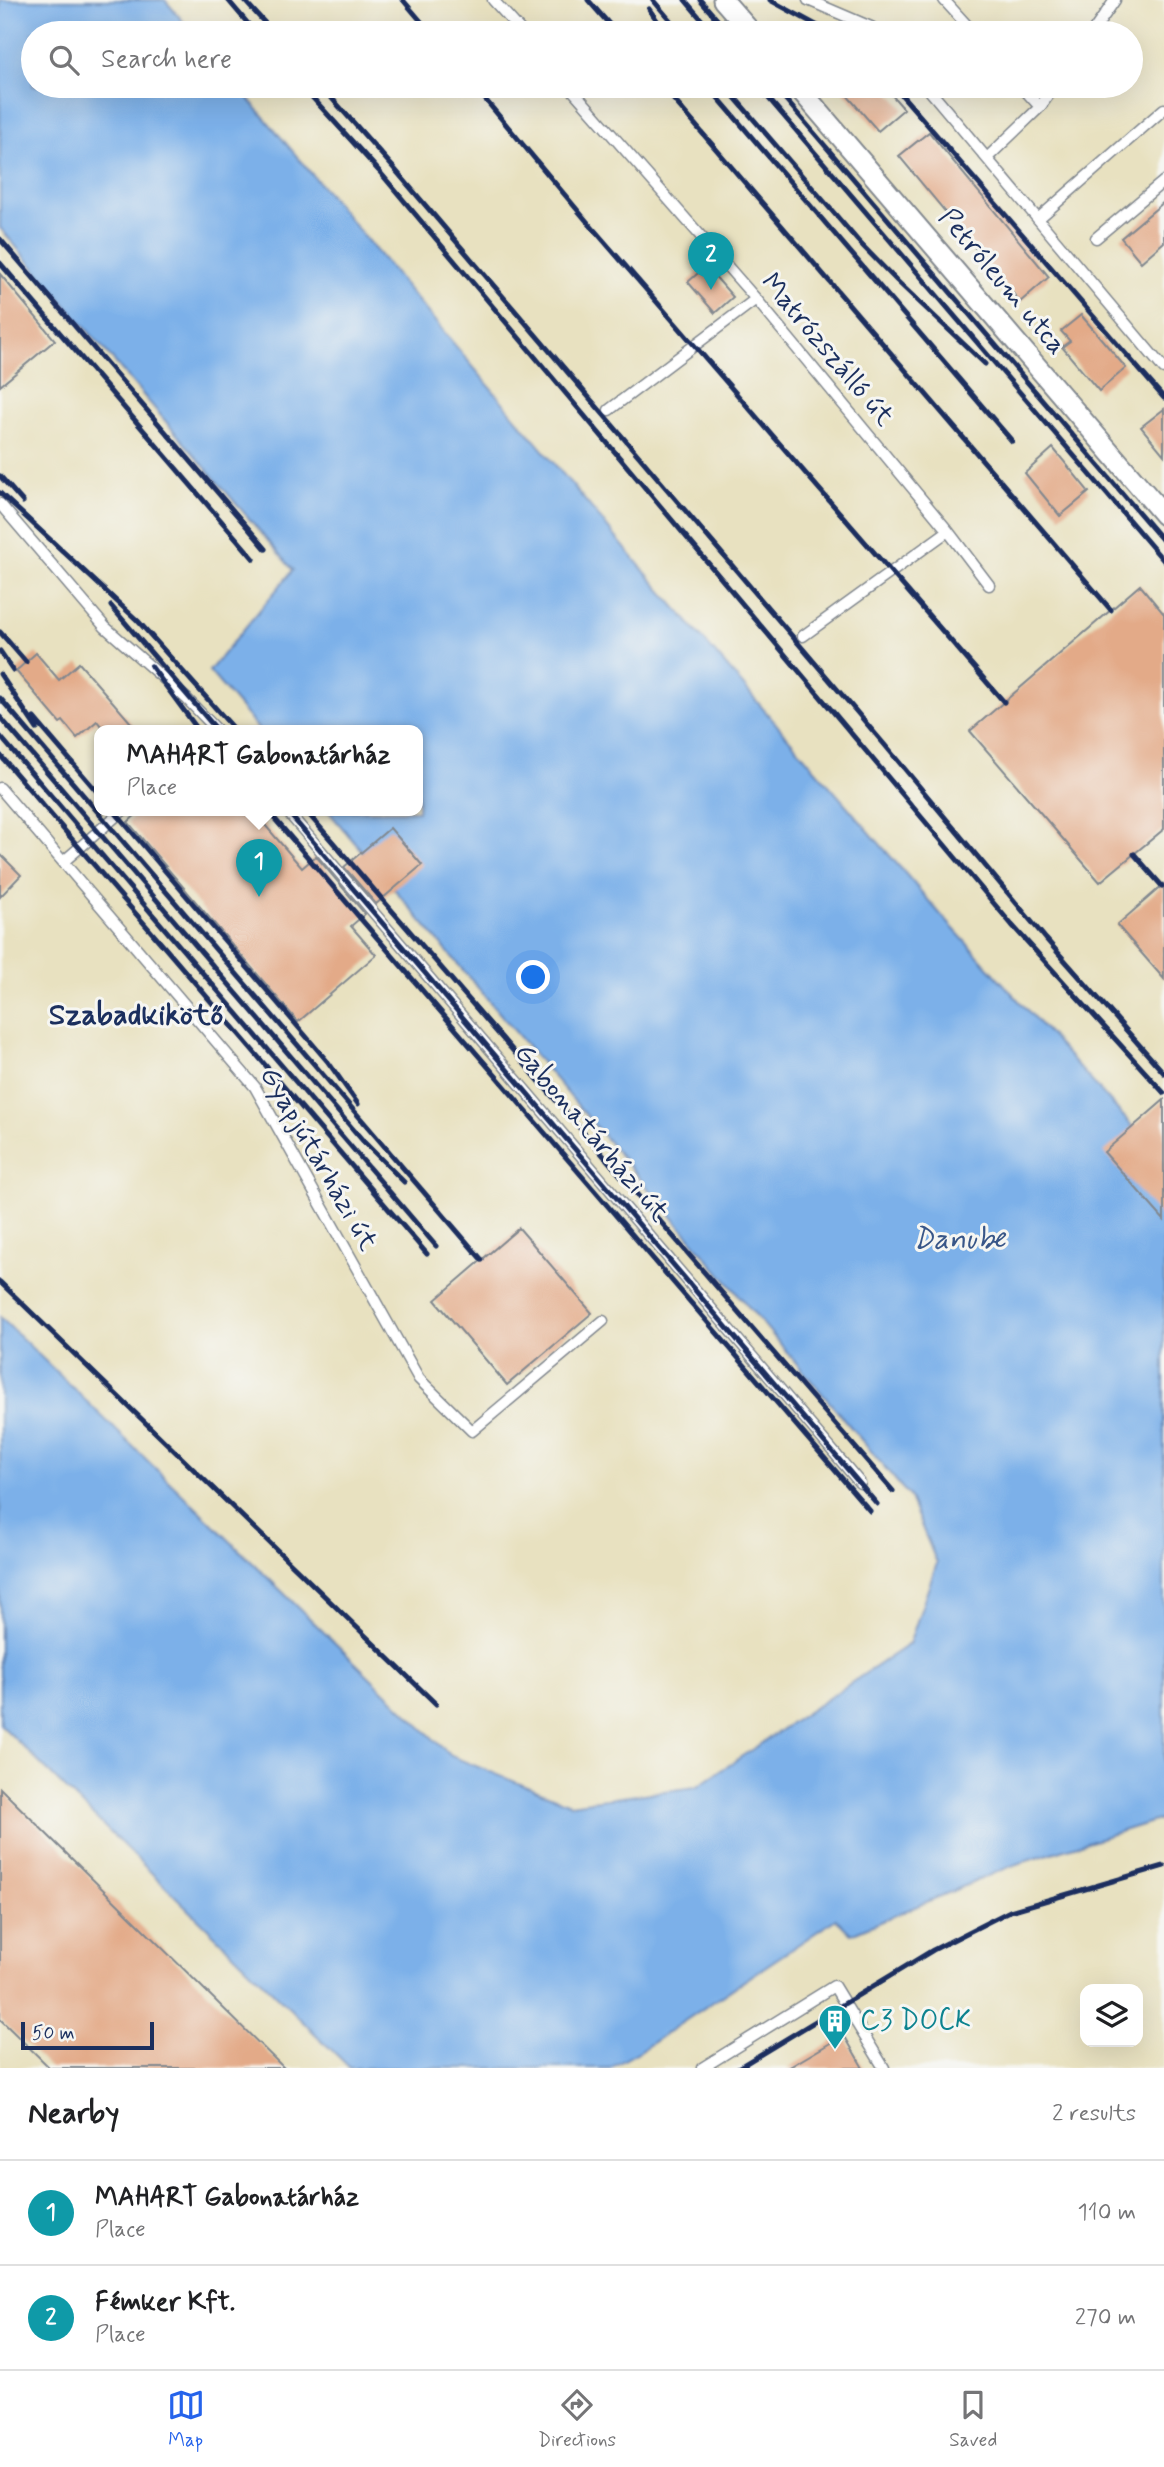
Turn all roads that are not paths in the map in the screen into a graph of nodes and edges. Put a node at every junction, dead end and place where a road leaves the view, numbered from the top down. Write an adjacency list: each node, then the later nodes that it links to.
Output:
1 (494, 0): 6 (lane)
2 (723, 0): 7 (street)
3 (808, 0): 8 (lane)
4 (944, 0): 9 (lane)
5 (1115, 0): 10 (lane)
6 (512, 21)
7 (741, 21)
8 (857, 21)
9 (963, 21)
10 (1100, 21)
11 (580, 98): 22 (lane, Matrózszálló út)
12 (807, 98): 26 (street, Petróleum utca)
13 (936, 98): 18 (lane)
14 (1032, 98): 16 (lane)
15 (1046, 98): 16 (lane)
16 (1040, 107): 18 (lane)
17 (1164, 109): 20 (lane)
18 (987, 158): 20 (lane)
19 (1164, 180): 21 (lane)
20 (1038, 219): 23 (lane)
21 (1096, 238)
22 (756, 299): 24 (lane); 27 (lane, Matrózszálló út)
23 (1164, 369)
24 (609, 410)
25 (0, 504): 30 (lane)
26 (1164, 515)
27 (948, 531): 28 (lane, Matrózszálló út); 29 (lane)
28 (989, 585)
29 (803, 636)
30 (212, 725)
31 (0, 788): 34 (lane, Gyapjútárházi út)
32 (116, 816): 34 (lane)
33 (291, 816): 36 (lane, Gabonatárházi út)
34 (62, 862): 35 (lane, Gyapjútárházi út)
35 (603, 1321)
36 (860, 1483)
37 (702, 2068): 38 (lane)
38 (884, 2068)

